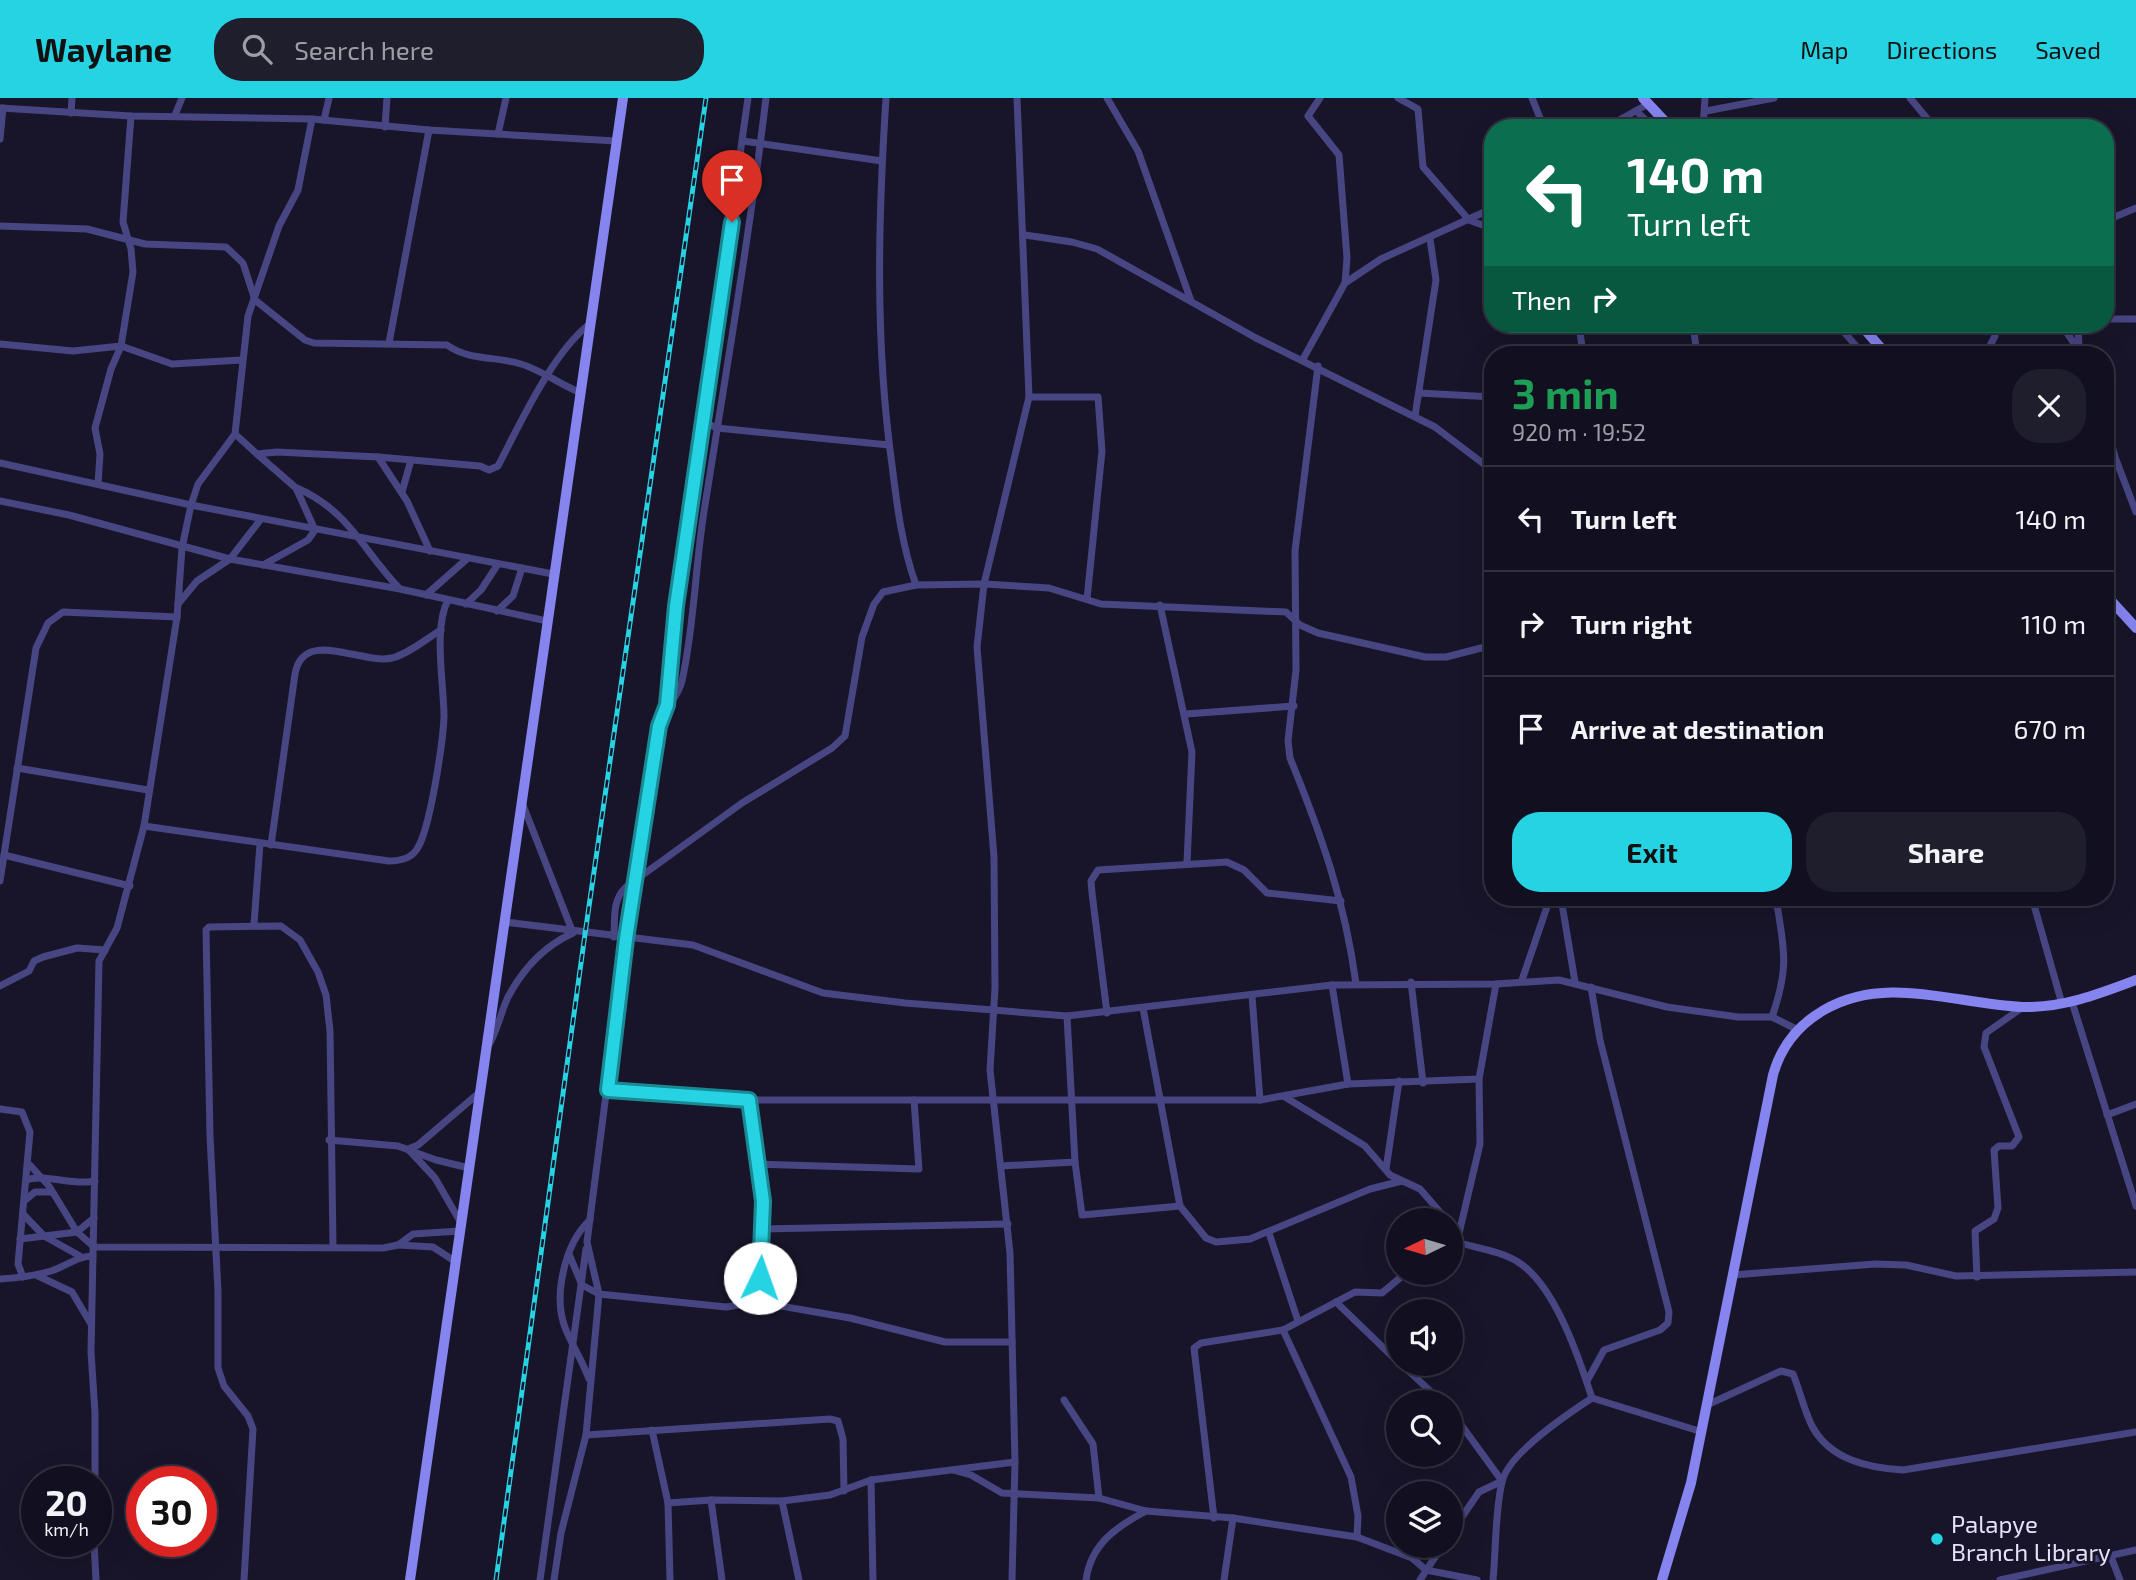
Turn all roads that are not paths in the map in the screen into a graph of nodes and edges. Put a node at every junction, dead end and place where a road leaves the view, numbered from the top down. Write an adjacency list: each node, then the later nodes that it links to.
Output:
1 (72, 98): 22 (street)
2 (182, 98): 23 (street)
3 (329, 98): 32 (street)
4 (387, 98): 33 (street)
5 (506, 98): 35 (street)
6 (623, 98): 37 (street)
7 (748, 98): 38 (street)
8 (766, 98): 39 (street)
9 (886, 98): 40 (street)
10 (1017, 98): 47 (street)
11 (1107, 98): 52 (street)
12 (1320, 98): 50 (street)
13 (1398, 98): 44 (street)
14 (1532, 98): 26 (street)
15 (1705, 98): 21 (street)
16 (1774, 98): 21 (street)
17 (1910, 98): 31 (street)
18 (1645, 101): 20 (street); 29 (street)
19 (2, 108): 22 (street); 36 (street)
20 (1636, 111): 27 (street); 28 (street)
21 (1706, 111): 30 (street)
22 (71, 113): 24 (street)
23 (175, 115): 24 (street); 25 (street)
24 (131, 116): 49 (street)
25 (312, 119): 32 (street); 51 (street)
26 (1540, 119)
27 (1621, 119)
28 (1644, 119)
29 (1662, 119)
30 (1705, 119)
31 (1928, 119)
32 (324, 120): 33 (street)
33 (385, 127): 34 (street)
34 (429, 130): 35 (street); 56 (street)
35 (498, 134): 37 (street)
36 (0, 139)
37 (616, 141): 55 (street)
38 (743, 141): 39 (street); 68 (street)
39 (761, 143): 40 (street); 69 (street)
40 (882, 161): 71 (street)
41 (2136, 208): 43 (street)
42 (1484, 212): 44 (street)
43 (2114, 216)
44 (1469, 220): 46 (street); 48 (street)
45 (0, 226): 49 (street)
46 (1484, 226)
47 (1024, 235): 52 (street); 65 (street)
48 (1430, 239): 50 (street); 64 (street)
49 (128, 242): 51 (street); 58 (street)
50 (1345, 283): 59 (street)
51 (255, 300): 56 (street); 60 (street)
52 (1191, 302): 59 (street)
53 (2114, 319): 54 (street)
54 (2136, 319)
55 (591, 323): 62 (street); 63 (street)
56 (389, 343): 62 (street)
57 (0, 344): 58 (street)
58 (121, 346): 60 (street); 78 (street)
59 (1303, 359): 61 (street)
60 (242, 360): 70 (street)
61 (1318, 366): 67 (street); 107 (street)
62 (545, 378): 63 (street); 75 (street)
63 (581, 393): 94 (street)
64 (1419, 393): 66 (street); 67 (street)
65 (1029, 397): 95 (street); 99 (street)
66 (1484, 397)
67 (1415, 416): 77 (street)
68 (704, 422): 69 (street); 112 (street)
69 (717, 428): 71 (street); 112 (street)
70 (235, 434): 73 (street); 82 (street)
71 (889, 445): 96 (street)
72 (2114, 453): 83 (street)
73 (257, 454): 74 (street); 79 (street)
74 (378, 457): 75 (street); 80 (street)
75 (411, 460): 80 (street)
76 (0, 463): 78 (street)
77 (1484, 464)
78 (98, 484): 82 (street)
79 (296, 488): 85 (street); 86 (street)
80 (402, 493): 88 (street)
81 (0, 501): 87 (street)
82 (191, 505): 84 (street); 87 (street)
83 (2136, 512)
84 (261, 519): 85 (street); 90 (street)
85 (315, 530): 86 (street); 92 (street)
86 (360, 538): 88 (street); 97 (street)
87 (182, 548): 90 (street); 101 (street)
88 (430, 551): 89 (street)
89 (468, 558): 91 (street); 98 (street)
90 (230, 559): 92 (street); 101 (street)
91 (498, 564): 93 (street); 102 (street)
92 (262, 565): 97 (street)
93 (522, 568): 94 (street); 105 (street)
94 (553, 574): 108 (street)
95 (984, 583): 96 (street); 99 (street); 150 (street)
96 (916, 585): 124 (street)
97 (400, 589): 98 (street)
98 (426, 595): 100 (street)
99 (1087, 599): 104 (street)
100 (448, 600): 102 (street); 110 (street)
101 (178, 604): 106 (street)
102 (466, 604): 105 (street)
103 (2114, 604): 109 (street)
104 (1160, 605): 107 (street); 114 (street)
105 (497, 611): 108 (street)
106 (177, 617): 115 (street); 116 (street)
107 (1294, 618): 111 (street); 113 (street)
108 (548, 621): 117 (street)
109 (2136, 628)
110 (441, 630): 120 (street); 120 (street)
111 (1484, 647)
112 (667, 705): 124 (street)
113 (1294, 706): 114 (street); 126 (street)
114 (1186, 714): 122 (street)
115 (18, 768): 116 (street); 121 (street)
116 (148, 790): 118 (street)
117 (521, 799): 131 (street); 133 (street)
118 (144, 826): 119 (street); 125 (street)
119 (260, 844): 120 (street); 132 (street)
120 (271, 845)
121 (4, 855): 123 (street); 125 (street)
122 (1187, 863): 126 (street); 151 (street)
123 (0, 881)
124 (635, 881): 134 (street); 135 (street)
125 (130, 886): 136 (street)
126 (1341, 901): 141 (street)
127 (1547, 906): 137 (street)
128 (1563, 906): 140 (street)
129 (1777, 906): 153 (street)
130 (2035, 906): 147 (street)
131 (505, 922): 133 (street); 155 (street)
132 (254, 924): 172 (street); 205 (street)
133 (573, 933): 134 (street); 155 (street)
134 (614, 937): 135 (street)
135 (626, 939): 150 (street); 160 (street)
136 (105, 950): 144 (street); 182 (street)
137 (1522, 980): 140 (street); 142 (street)
138 (2136, 980): 147 (street)
139 (1410, 982): 141 (street); 142 (street); 158 (street)
140 (1575, 982): 145 (street)
141 (1356, 984): 143 (street)
142 (1496, 984): 156 (street)
143 (1332, 985): 146 (street); 159 (street)
144 (0, 986)
145 (1591, 987): 153 (street); 228 (street)
146 (1252, 996): 149 (street); 166 (street)
147 (2067, 1003): 148 (street); 171 (street)
148 (2023, 1007): 154 (street); 214 (street)
149 (1143, 1008): 151 (street); 165 (street)
150 (993, 1010): 152 (street); 167 (street)
151 (1107, 1013): 152 (street)
152 (1067, 1016): 168 (street)
153 (1772, 1017): 154 (street)
154 (1798, 1030): 211 (street)
155 (486, 1049): 161 (street)
156 (1479, 1079): 158 (street); 189 (street)
157 (1399, 1081): 158 (street); 159 (street); 179 (street)
158 (1423, 1083)
159 (1348, 1084): 162 (street)
160 (608, 1090): 163 (street); 192 (street)
161 (480, 1092): 173 (street); 178 (street)
162 (1284, 1097): 166 (street); 179 (street)
163 (749, 1100): 164 (street); 176 (street)
164 (914, 1100): 167 (street); 176 (street)
165 (1158, 1100): 166 (street); 168 (street); 186 (street)
166 (1260, 1100)
167 (992, 1101): 168 (street); 177 (street)
168 (1070, 1101): 174 (street)
169 (2136, 1104): 171 (street)
170 (0, 1110): 175 (street)
171 (2107, 1115): 187 (street)
172 (330, 1140): 173 (street); 204 (street)
173 (408, 1149): 178 (street); 194 (street)
174 (1075, 1162): 177 (street); 186 (street)
175 (28, 1163): 180 (street); 181 (street)
176 (756, 1164): 195 (street)
177 (1001, 1166): 193 (street)
178 (469, 1168): 194 (street)
179 (1386, 1170): 183 (street)
180 (42, 1178): 181 (street); 182 (street); 184 (street)
181 (26, 1180): 185 (street)
182 (94, 1181): 191 (street)
183 (1402, 1181): 188 (street); 197 (street)
184 (52, 1192): 185 (street); 196 (street)
185 (24, 1201): 190 (street)
186 (1180, 1206): 197 (street)
187 (2136, 1206)
188 (1437, 1208)
189 (1463, 1209)
190 (23, 1214): 198 (street); 199 (street)
191 (94, 1218): 196 (street); 203 (street)
192 (591, 1219): 200 (street); 206 (street)
193 (1008, 1224): 195 (street); 224 (street)
194 (461, 1227): 201 (street); 209 (street)
195 (762, 1229): 219 (street)
196 (77, 1232): 198 (street); 203 (street)
197 (1269, 1233): 221 (street)
198 (44, 1236): 199 (street); 207 (street)
199 (20, 1240): 213 (street)
200 (587, 1242): 216 (street); 218 (street)
201 (398, 1245): 204 (street); 209 (street)
202 (1463, 1246): 228 (street)
203 (94, 1247): 205 (street); 208 (street)
204 (333, 1247): 205 (street)
205 (215, 1248): 261 (street)
206 (569, 1254): 216 (street); 225 (street)
207 (80, 1256): 208 (street); 212 (street)
208 (93, 1256): 222 (street)
209 (456, 1262): 262 (street)
210 (2136, 1272): 214 (street)
211 (1734, 1275): 214 (street); 233 (street)
212 (34, 1276): 213 (street); 222 (street)
213 (23, 1277): 215 (street)
214 (1977, 1277)
215 (0, 1279)
216 (582, 1285): 218 (street); 225 (street)
217 (1392, 1285): 220 (street)
218 (599, 1294): 219 (street); 229 (street)
219 (758, 1301): 224 (street)
220 (1336, 1302): 221 (street); 226 (street)
221 (1298, 1321): 223 (street)
222 (92, 1326): 240 (street)
223 (1283, 1330): 252 (street); 254 (street)
224 (1012, 1342): 239 (street)
225 (575, 1346): 229 (street); 263 (street)
226 (1386, 1350)
227 (1414, 1376): 230 (street)
228 (1587, 1381): 231 (street)
229 (590, 1383): 238 (street)
230 (1429, 1390)
231 (1592, 1398): 236 (street); 243 (street)
232 (1064, 1400): 246 (street)
233 (1707, 1405): 236 (street); 237 (street)
234 (1463, 1427): 243 (street)
235 (652, 1430): 238 (street); 244 (street); 249 (street)
236 (1699, 1432): 275 (street)
237 (2136, 1432)
238 (586, 1435): 264 (street)
239 (1015, 1462): 241 (street); 245 (street)
240 (95, 1466)
241 (953, 1470): 242 (street); 245 (street)
242 (871, 1480): 244 (street); 268 (street)
243 (1502, 1480): 251 (street); 274 (street)
244 (844, 1491): 248 (street)
245 (1013, 1495): 246 (street); 269 (street)
246 (1098, 1498): 250 (street)
247 (711, 1500): 248 (street); 249 (street); 266 (street)
248 (782, 1501): 267 (street)
249 (667, 1503): 265 (street)
250 (1146, 1511): 252 (street); 270 (street)
251 (1463, 1515)
252 (1214, 1518): 253 (street)
253 (1233, 1518): 254 (street); 271 (street)
254 (1357, 1537): 259 (street)
255 (2136, 1550): 256 (street)
256 (2110, 1554): 276 (street); 277 (street)
257 (95, 1557): 260 (street)
258 (1434, 1558): 259 (street)
259 (1426, 1570): 272 (street); 273 (street)
260 (96, 1580)
261 (244, 1580)
262 (410, 1580)
263 (540, 1580)
264 (554, 1580)
265 (670, 1580)
266 (722, 1580)
267 (799, 1580)
268 (873, 1580)
269 (1012, 1580)
270 (1086, 1580)
271 (1224, 1580)
272 (1420, 1580)
273 (1476, 1580)
274 (1493, 1580)
275 (1662, 1580)
276 (2000, 1580)
277 (2120, 1580)

